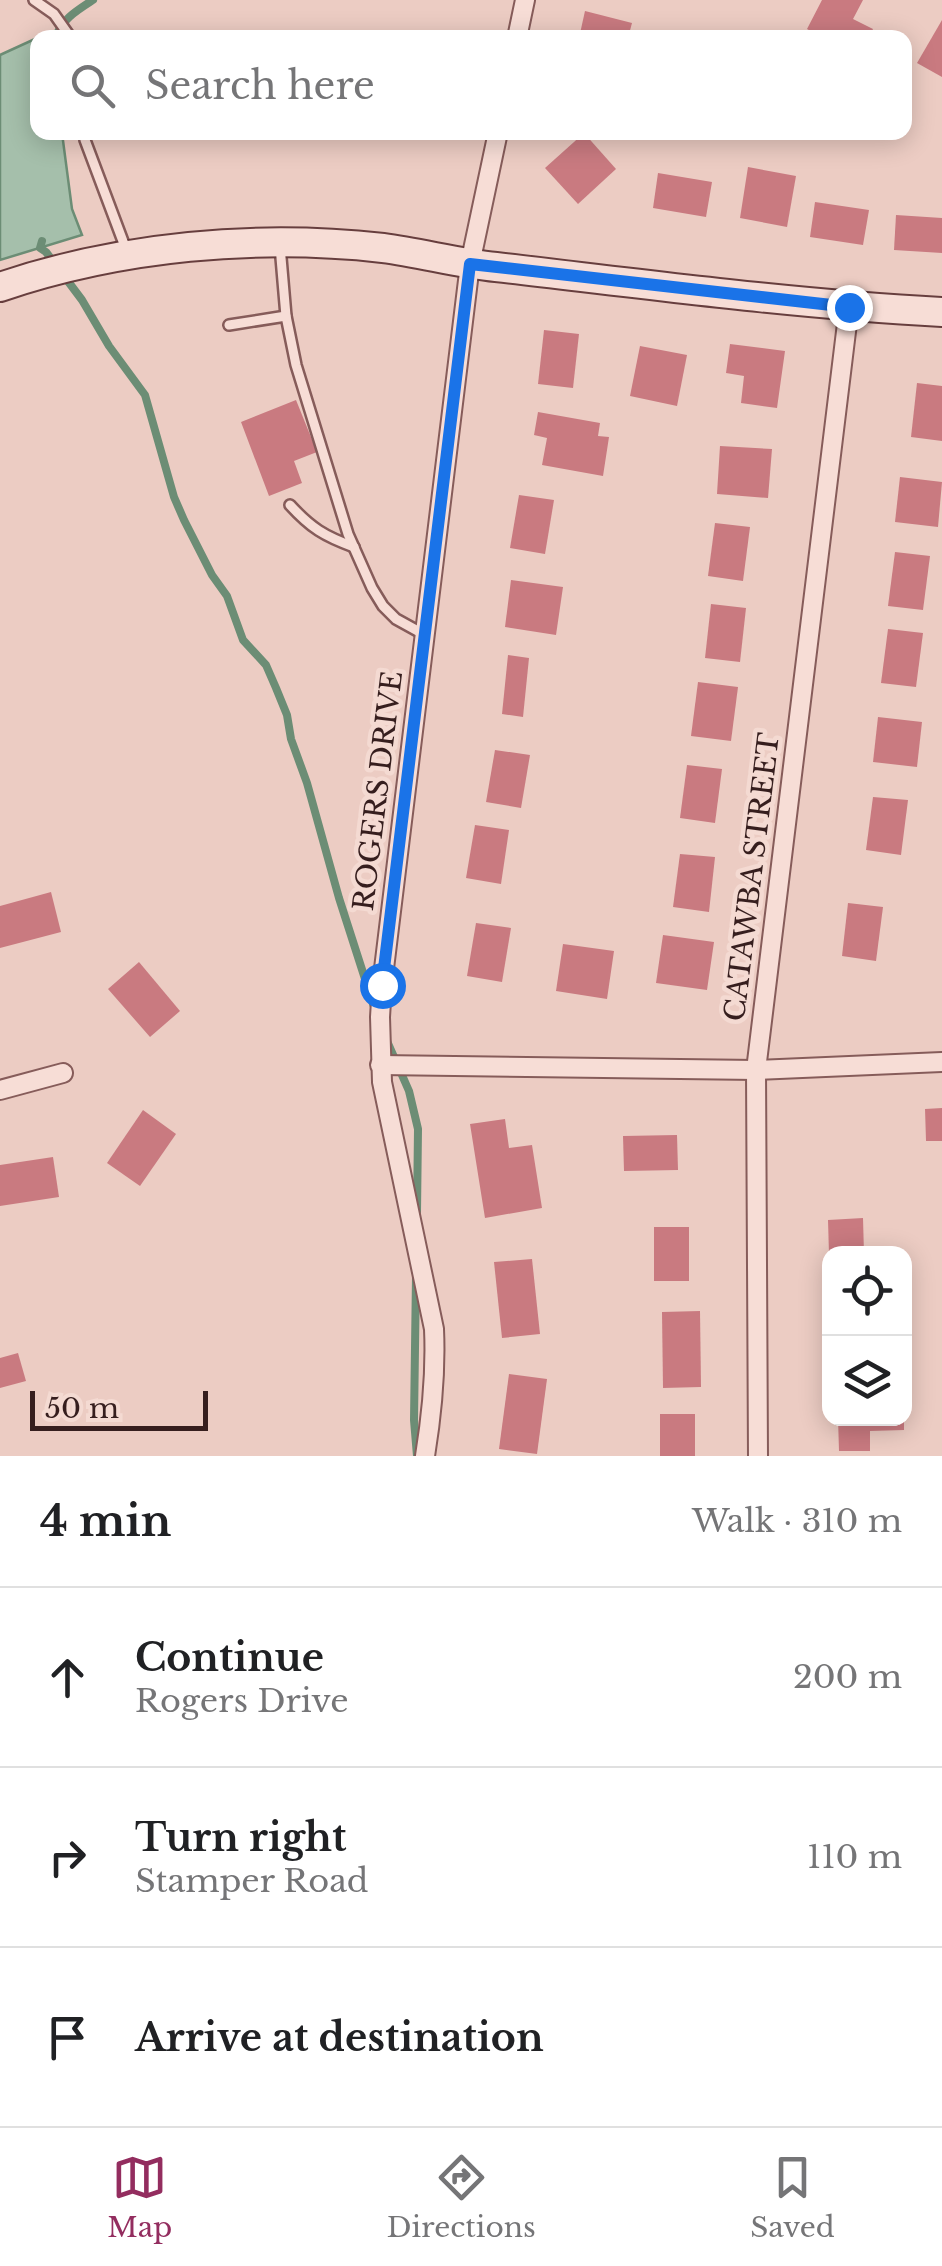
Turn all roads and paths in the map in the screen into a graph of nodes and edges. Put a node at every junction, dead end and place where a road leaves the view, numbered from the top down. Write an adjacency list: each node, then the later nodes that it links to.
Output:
1 (34, 0): 3 (lane)
2 (525, 0): 4 (street)
3 (65, 30)
4 (519, 30)
5 (85, 140): 8 (lane)
6 (496, 140): 9 (street, ROGERS DRIVE)
7 (280, 243): 8 (street); 9 (street); 13 (lane)
8 (128, 256): 10 (street)
9 (470, 264): 11 (street); 17 (street, ROGERS DRIVE)
10 (0, 287)
11 (849, 307): 12 (street); 20 (street, CATAWBA STREET)
12 (942, 312)
13 (286, 316): 14 (lane); 16 (lane)
14 (229, 325)
15 (290, 504): 16 (lane)
16 (354, 547): 17 (lane)
17 (425, 635): 19 (street, ROGERS DRIVE)
18 (942, 1062): 20 (street)
19 (380, 1065): 20 (street); 23 (street, ROGERS DRIVE)
20 (756, 1070): 24 (street, CATAWBA STREET)
21 (62, 1073): 22 (street)
22 (0, 1090)
23 (424, 1456)
24 (758, 1456)

